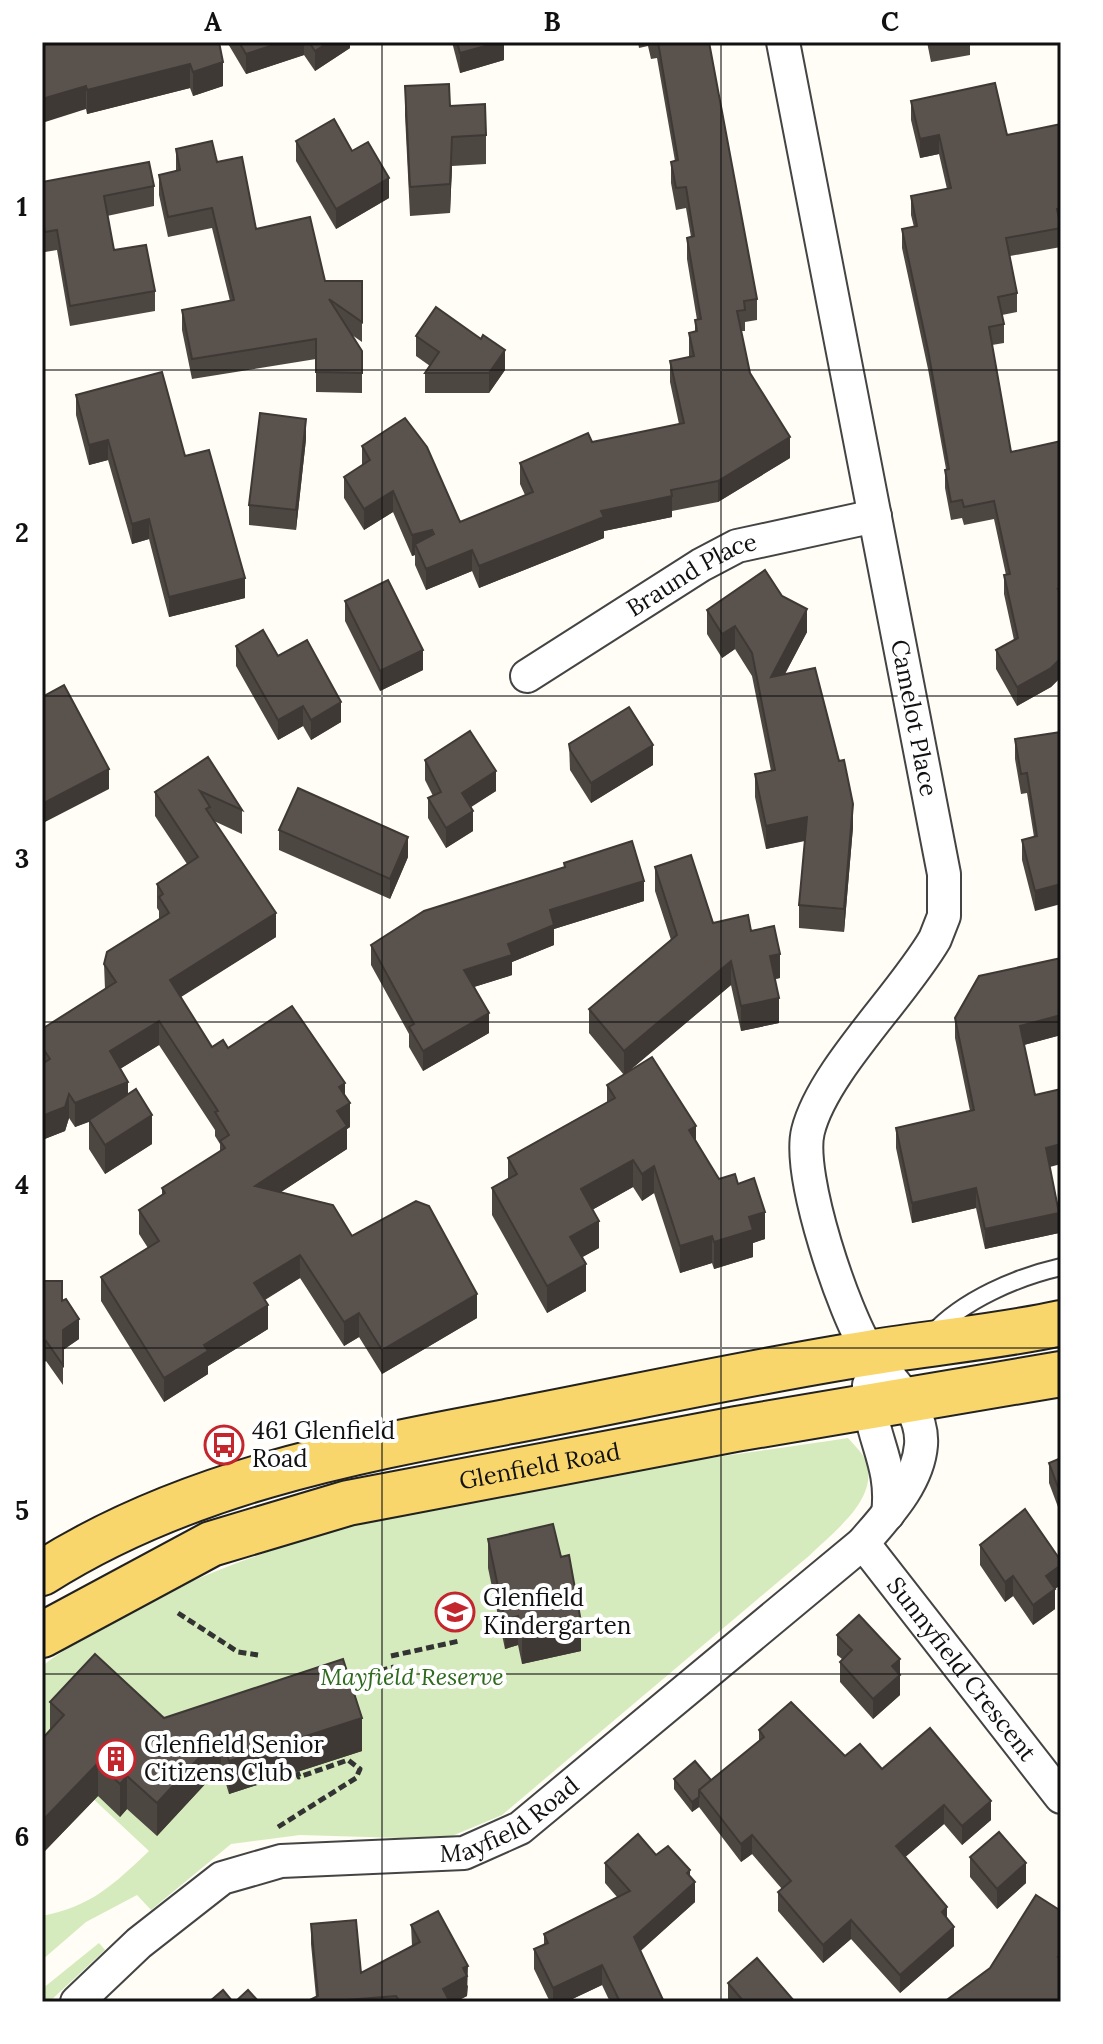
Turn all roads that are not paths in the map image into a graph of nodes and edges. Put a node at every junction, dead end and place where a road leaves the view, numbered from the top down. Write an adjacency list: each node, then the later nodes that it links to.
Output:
1 (783, 42): 2 (street, Camelot Place)
2 (875, 516): 3 (street, Braund Place); 7 (street, Camelot Place)
3 (527, 676)
4 (1061, 1267): 6 (lane)
5 (1061, 1323): 6 (main road, Glenfield Road)
6 (920, 1346): 7 (main road, Glenfield Road)
7 (870, 1353): 9 (street, Camelot Place); 11 (main road, Glenfield Road)
8 (1061, 1374): 9 (main road, Glenfield Road)
9 (889, 1405): 10 (street, Mayfield Road); 12 (main road, Glenfield Road)
10 (863, 1543): 13 (street, Sunnyfield Crescent); 14 (street, Mayfield Road)
11 (42, 1573)
12 (42, 1635)
13 (1061, 1797)
14 (77, 2002)

